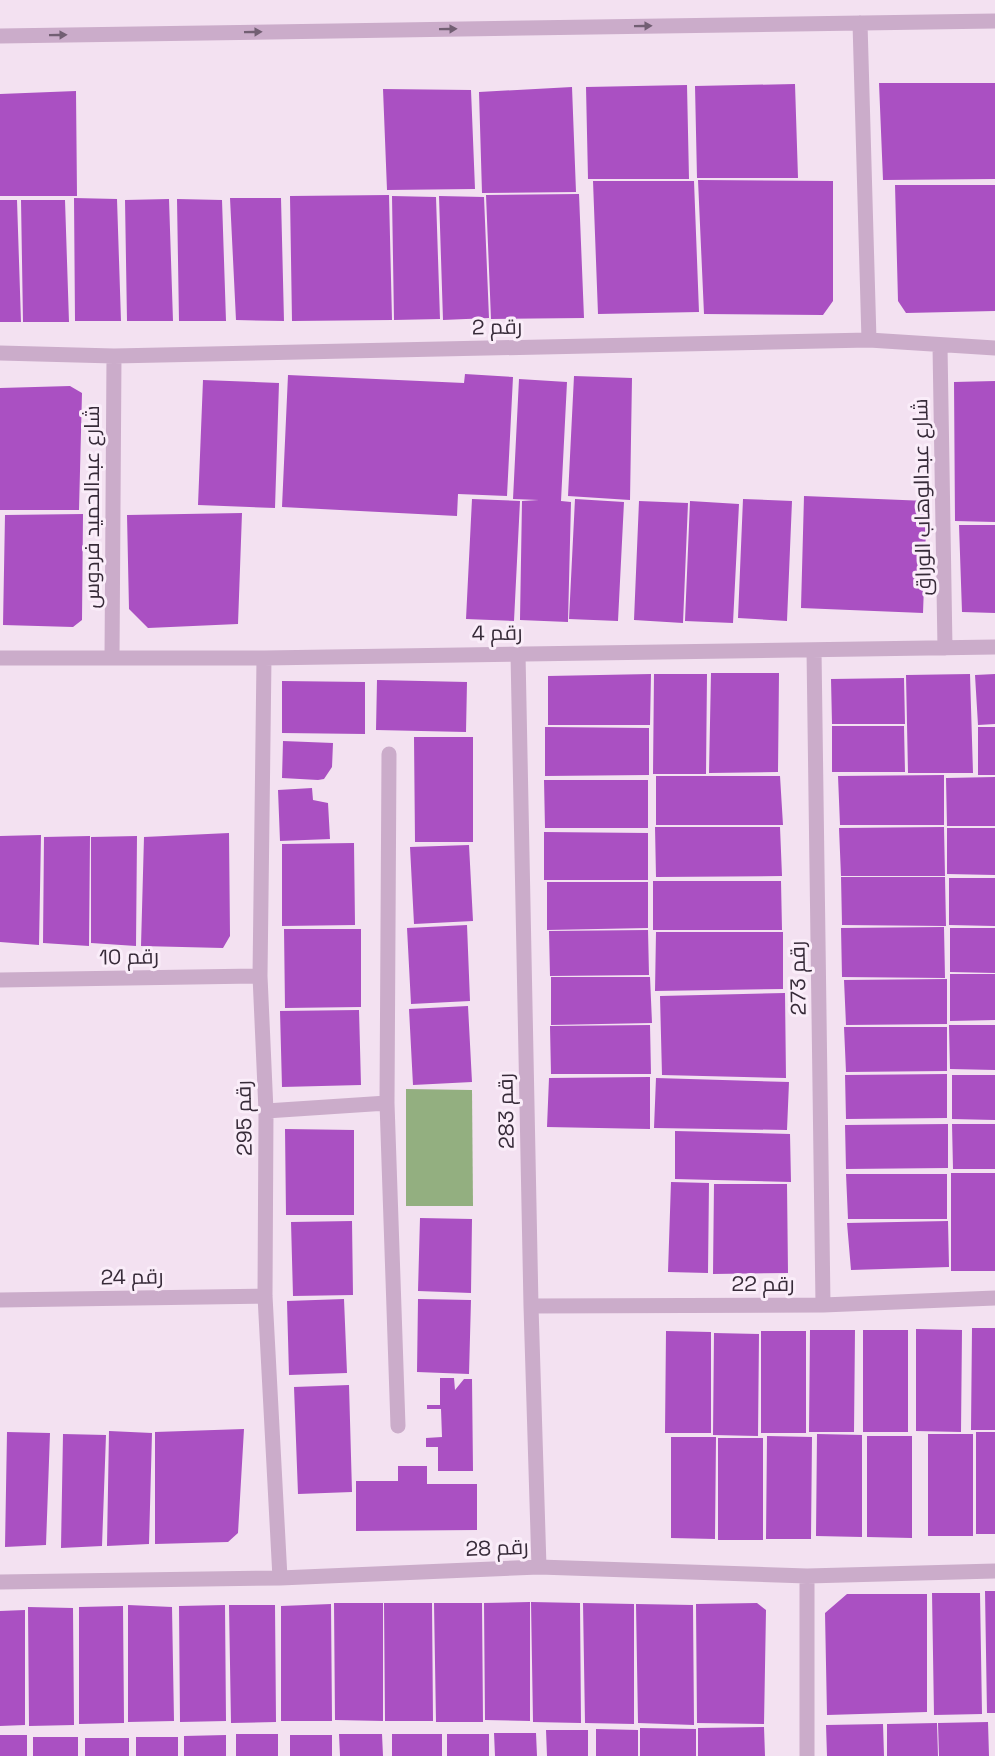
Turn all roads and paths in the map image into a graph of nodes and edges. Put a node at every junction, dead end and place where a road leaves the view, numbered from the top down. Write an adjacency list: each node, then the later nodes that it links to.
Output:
1 (995, 21): 2 (street)
2 (860, 23): 3 (street, one-way to 2); 4 (street)
3 (0, 36)
4 (869, 340): 5 (street, رقم 2); 8 (street, رقم 2)
5 (940, 346): 6 (street, رقم 2); 10 (street, شارع عبدالوهاب الوراق)
6 (995, 348)
7 (0, 353): 8 (street, رقم 2)
8 (114, 356): 14 (street, شارع عبدالحميد فردوس)
9 (995, 647): 10 (street, رقم 4)
10 (945, 648): 11 (street, رقم 4)
11 (814, 650): 12 (street, رقم 4); 24 (street, رقم 273)
12 (518, 654): 15 (street, رقم 4); 25 (street, رقم 283)
13 (0, 658): 14 (street, رقم 4)
14 (112, 658): 15 (street, رقم 4)
15 (264, 658): 17 (street, رقم 295)
16 (389, 754): 19 (street)
17 (260, 976): 18 (street, رقم 10); 20 (street, رقم 295)
18 (0, 980)
19 (387, 1103): 20 (street); 26 (street)
20 (266, 1111): 21 (street, رقم 295)
21 (265, 1296): 23 (street, رقم 24); 30 (street, رقم 295)
22 (995, 1298): 24 (street, رقم 22)
23 (0, 1300)
24 (823, 1305): 25 (street, رقم 22)
25 (531, 1306): 27 (street, رقم 283)
26 (398, 1426)
27 (539, 1567): 29 (street, رقم 28); 30 (street, رقم 28)
28 (995, 1571): 29 (street, رقم 28)
29 (807, 1576): 32 (street)
30 (280, 1578): 31 (street, رقم 28)
31 (0, 1582)
32 (807, 1756)

